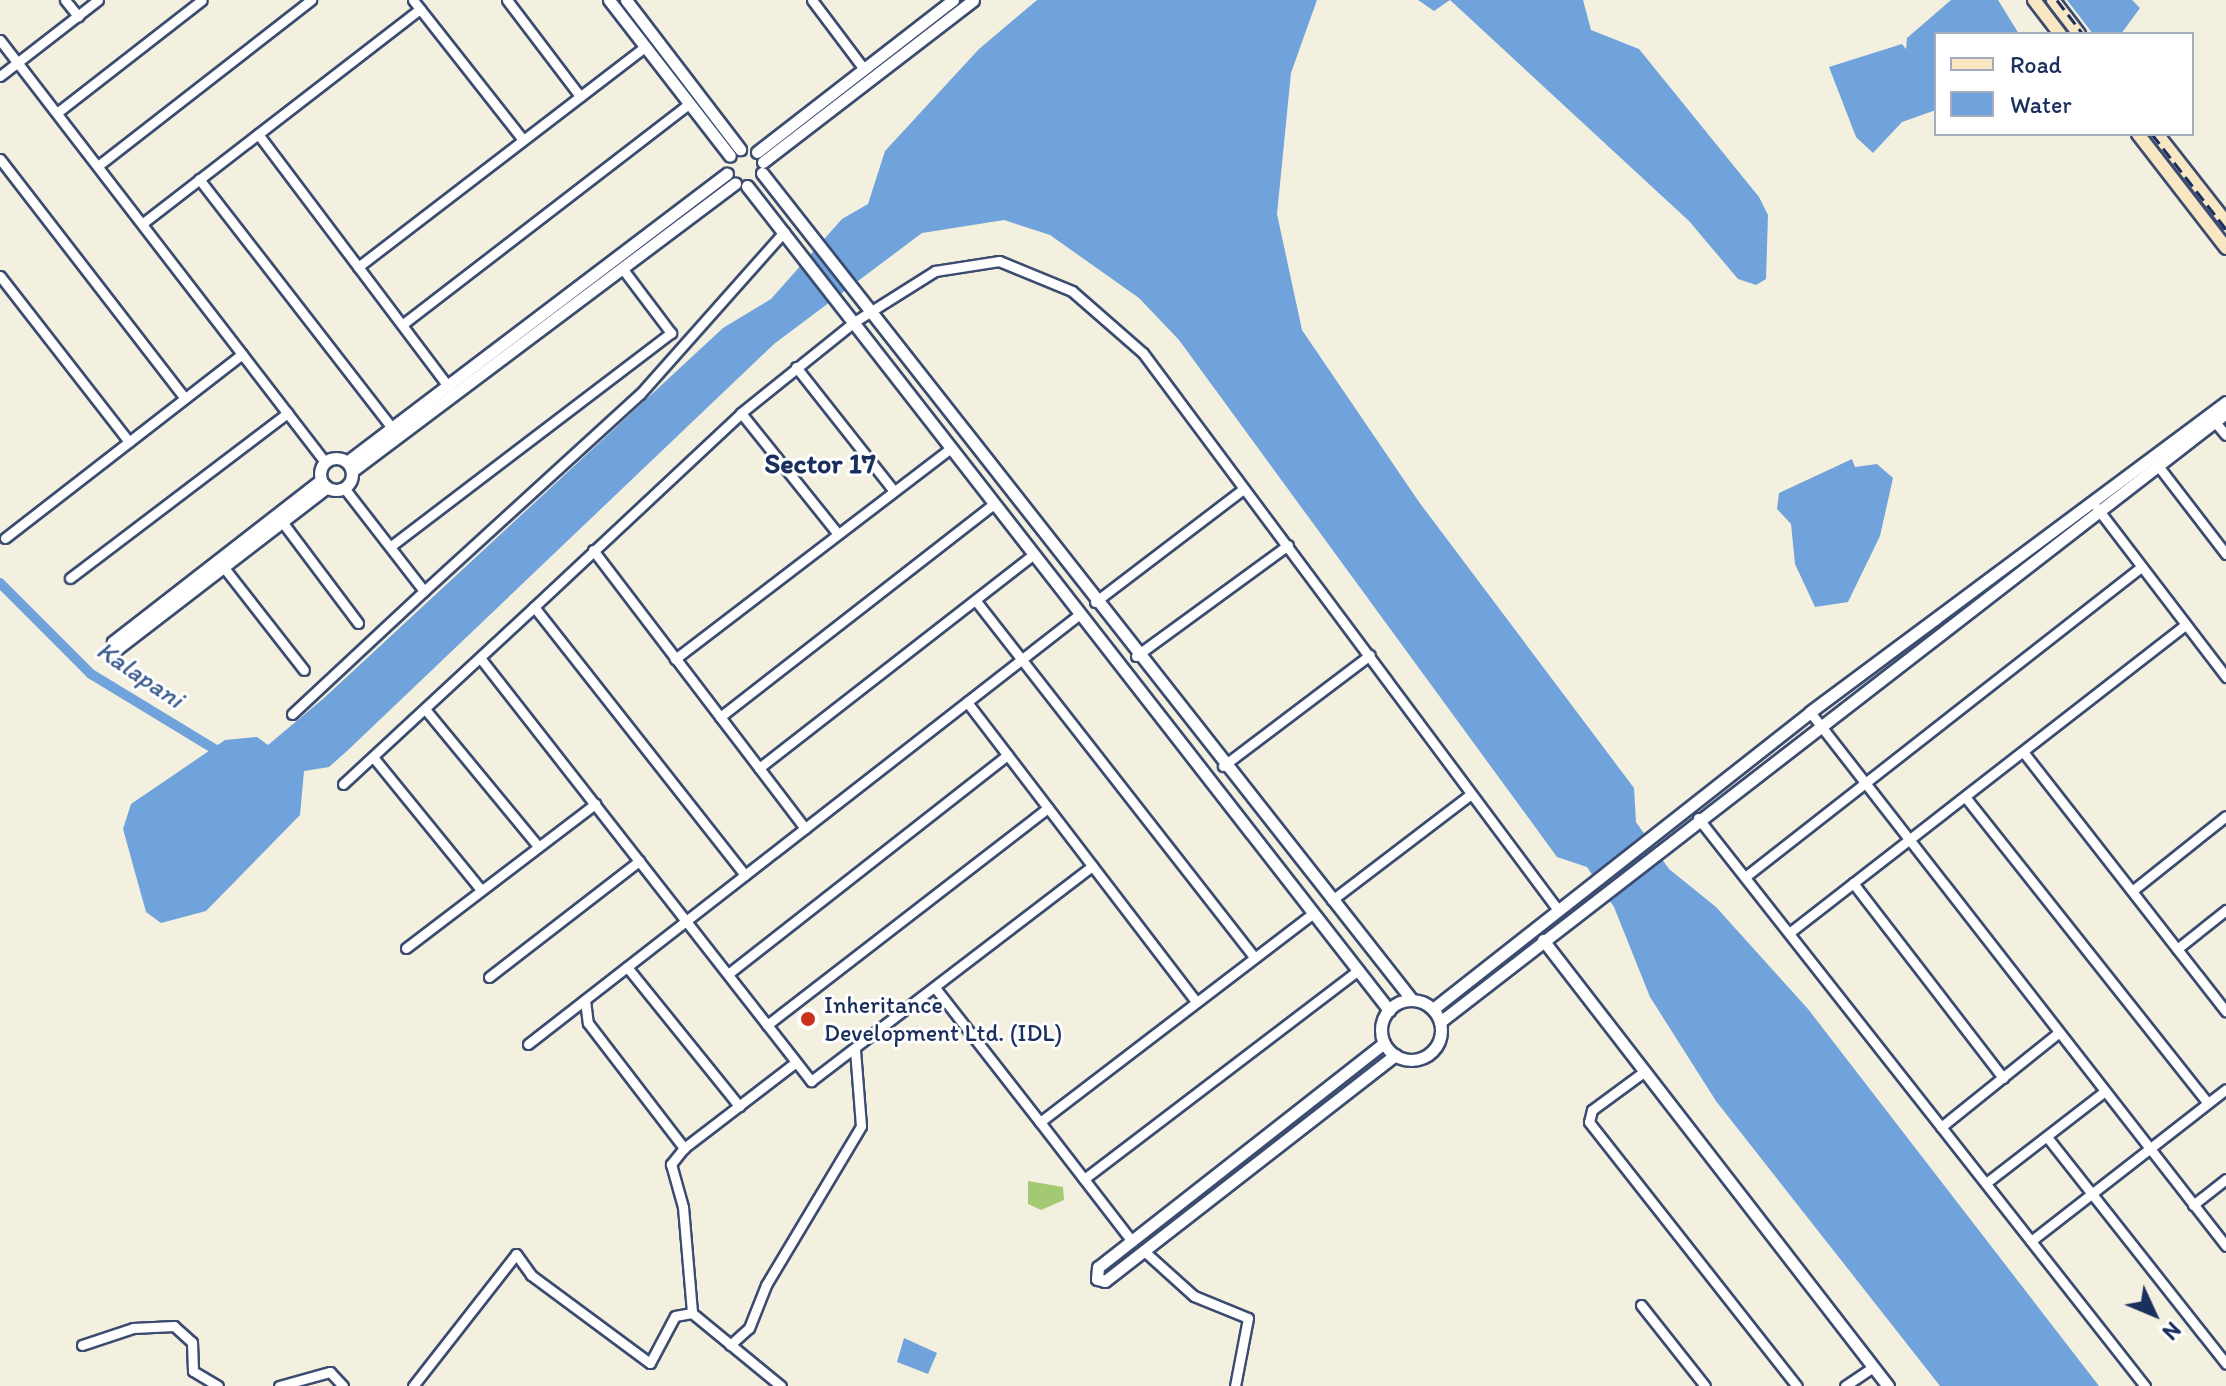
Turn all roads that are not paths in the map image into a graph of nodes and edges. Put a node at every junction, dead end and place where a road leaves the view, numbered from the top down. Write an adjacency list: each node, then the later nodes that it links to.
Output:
1 (65, 0): 15 (street)
2 (98, 0): 15 (street)
3 (202, 0): 25 (street)
4 (311, 0): 33 (street)
5 (413, 0): 14 (street)
6 (507, 0): 23 (street)
7 (609, 0): 19 (street)
8 (626, 0): 30 (street)
9 (953, 0): 21 (street)
10 (973, 0): 32 (street)
11 (2034, 0): 16 (main road)
12 (2053, 0): 17 (main road)
13 (816, 1): 21 (street)
14 (420, 9): 26 (street); 29 (street)
15 (78, 16): 20 (street)
16 (2058, 32)
17 (2077, 32)
18 (0, 40): 20 (street)
19 (645, 47): 23 (street); 24 (street)
20 (19, 62): 22 (street); 25 (street)
21 (864, 69): 32 (street)
22 (0, 76)
23 (580, 96): 29 (street)
24 (689, 104): 30 (street); 45 (street)
25 (58, 112): 33 (street)
26 (258, 134): 34 (street); 40 (street)
27 (2140, 136): 39 (main road)
28 (2159, 136): 36 (main road)
29 (523, 140): 40 (street)
30 (735, 152): 32 (street); 35 (street)
31 (0, 159): 49 (street)
32 (761, 162): 35 (street); 43 (street)
33 (99, 165): 37 (street)
34 (199, 179): 37 (street); 55 (street)
35 (736, 181): 38 (street); 41 (street); 48 (street)
36 (2226, 222)
37 (143, 223): 46 (street)
38 (784, 232): 44 (street); 79 (street)
39 (2226, 248)
40 (358, 267): 45 (street)
41 (622, 268): 60 (street); 72 (street)
42 (0, 276): 57 (street)
43 (867, 310): 44 (street); 65 (street); 81 (street)
44 (852, 320): 47 (street); 58 (street)
45 (403, 324): 48 (street)
46 (242, 354): 49 (street); 51 (street)
47 (796, 367): 52 (street); 64 (street)
48 (448, 386): 55 (street)
49 (185, 398): 57 (street)
50 (2226, 402): 67 (street)
51 (287, 413): 59 (street); 78 (street)
52 (741, 413): 69 (street); 73 (street)
53 (2226, 413): 54 (street)
54 (2215, 422): 56 (street); 61 (street)
55 (392, 428): 60 (street)
56 (2226, 435)
57 (129, 442): 70 (street)
58 (951, 448): 64 (street); 66 (street)
59 (325, 462): 60 (street); 62 (street)
60 (349, 466): 63 (street)
61 (2159, 467): 67 (street); 75 (street)
62 (324, 484): 63 (street); 68 (street); 77 (street)
63 (344, 488): 72 (street)
64 (893, 490): 69 (street)
65 (1242, 490): 71 (street); 81 (street)
66 (994, 504): 74 (street); 97 (street)
67 (2097, 509): 76 (street); 95 (street); 98 (street)
68 (283, 523): 77 (street); 84 (street)
69 (837, 533): 89 (street)
70 (5, 538)
71 (1288, 545): 86 (street); 87 (street)
72 (391, 546): 79 (street)
73 (593, 550): 82 (street); 89 (street)
74 (1034, 554): 80 (street); 83 (street)
75 (2226, 554)
76 (2141, 567): 85 (street); 107 (street)
77 (225, 569): 91 (street)
78 (70, 578)
79 (424, 591): 96 (street)
80 (976, 601): 90 (street); 105 (street)
81 (1095, 602): 87 (street)
82 (534, 607): 88 (street); 119 (street)
83 (1080, 614): 90 (street); 127 (street)
84 (358, 623)
85 (2185, 625): 92 (street); 100 (street)
86 (1370, 655): 104 (street); 108 (street)
87 (1136, 656): 104 (street)
88 (481, 659): 94 (street); 110 (street)
89 (675, 659): 97 (street)
90 (1022, 659): 93 (street); 133 (street)
91 (304, 670)
92 (2226, 677)
93 (967, 702): 101 (street); 114 (street)
94 (425, 709): 103 (street); 116 (street)
95 (1810, 712): 98 (street); 99 (street)
96 (292, 714)
97 (720, 717): 105 (street)
98 (1819, 723): 102 (street); 107 (street)
99 (1769, 745): 102 (street); 125 (street)
100 (2024, 753): 109 (street); 123 (street)
101 (1007, 755): 111 (street); 136 (street)
102 (1777, 756): 113 (street)
103 (373, 757): 106 (street); 122 (street)
104 (1223, 766): 124 (street)
105 (759, 768): 114 (street)
106 (343, 784)
107 (1866, 784): 115 (street); 120 (street)
108 (1471, 794): 124 (street); 125 (street)
109 (1966, 798): 115 (street); 159 (street)
110 (595, 804): 116 (street); 117 (street)
111 (1048, 808): 118 (street); 148 (street)
112 (2226, 816): 123 (street)
113 (1698, 818): 120 (street); 130 (street)
114 (805, 828): 119 (street)
115 (1909, 840): 121 (street); 149 (street)
116 (538, 846): 122 (street)
117 (639, 861): 128 (street); 137 (street)
118 (1092, 866): 138 (street); 143 (street)
119 (745, 875): 128 (street)
120 (1745, 877): 129 (street)
121 (1853, 883): 129 (street); 156 (street)
122 (481, 890): 131 (street)
123 (2132, 891): 132 (street)
124 (1332, 900): 141 (street)
125 (1558, 910): 144 (street)
126 (2226, 910): 132 (street)
127 (1313, 913): 133 (street); 135 (street)
128 (687, 920): 134 (street); 136 (street)
129 (1789, 933): 162 (street)
130 (1543, 940): 147 (street); 155 (street)
131 (406, 948)
132 (2177, 949): 142 (street)
133 (1254, 957): 143 (street)
134 (627, 967): 140 (street); 160 (street)
135 (1358, 970): 145 (street); 166 (street)
136 (728, 974): 148 (street)
137 (489, 977)
138 (936, 989): 152 (street); 161 (street)
139 (2226, 993): 142 (street)
140 (586, 999): 151 (street); 164 (street)
141 (1412, 1000): 144 (street); 145 (street)
142 (2217, 1000): 146 (street)
143 (1196, 1001): 161 (street)
144 (1433, 1009): 147 (street)
145 (1389, 1010): 150 (street)
146 (2226, 1012)
147 (1440, 1022): 153 (street)
148 (767, 1025): 154 (street)
149 (2059, 1032): 156 (street); 158 (street)
150 (1384, 1043): 153 (street); 171 (street)
151 (528, 1044)
152 (855, 1050): 154 (street); 178 (street)
153 (1395, 1055): 174 (street)
154 (796, 1062): 160 (street)
155 (1645, 1071): 180 (street); 188 (street)
156 (2003, 1078): 162 (street)
157 (2226, 1089): 159 (street)
158 (2105, 1091): 163 (street); 165 (street)
159 (2208, 1103): 165 (street)
160 (739, 1106): 164 (street)
161 (1040, 1122): 166 (street)
162 (1941, 1127): 168 (street)
163 (2047, 1137): 168 (street); 169 (street)
164 (684, 1148): 176 (street)
165 (2150, 1149): 169 (street); 170 (street)
166 (1084, 1179): 171 (street)
167 (2226, 1179): 170 (street)
168 (1986, 1183): 172 (street)
169 (2093, 1193): 172 (street); 179 (street)
170 (2193, 1205): 173 (street)
171 (1131, 1240): 174 (street)
172 (2031, 1241): 191 (street)
173 (2226, 1246)
174 (1144, 1251): 186 (street)
175 (1641, 1305): 187 (street)
176 (692, 1313): 178 (street); 184 (street)
177 (82, 1345): 181 (street)
178 (730, 1345): 185 (street)
179 (2226, 1364)
180 (1873, 1367): 189 (street); 190 (street)
181 (218, 1386)
182 (279, 1386): 183 (street)
183 (343, 1386)
184 (413, 1386)
185 (781, 1386)
186 (1235, 1386)
187 (1705, 1386)
188 (1797, 1386)
189 (1845, 1386)
190 (1888, 1386)
191 (2145, 1386)

